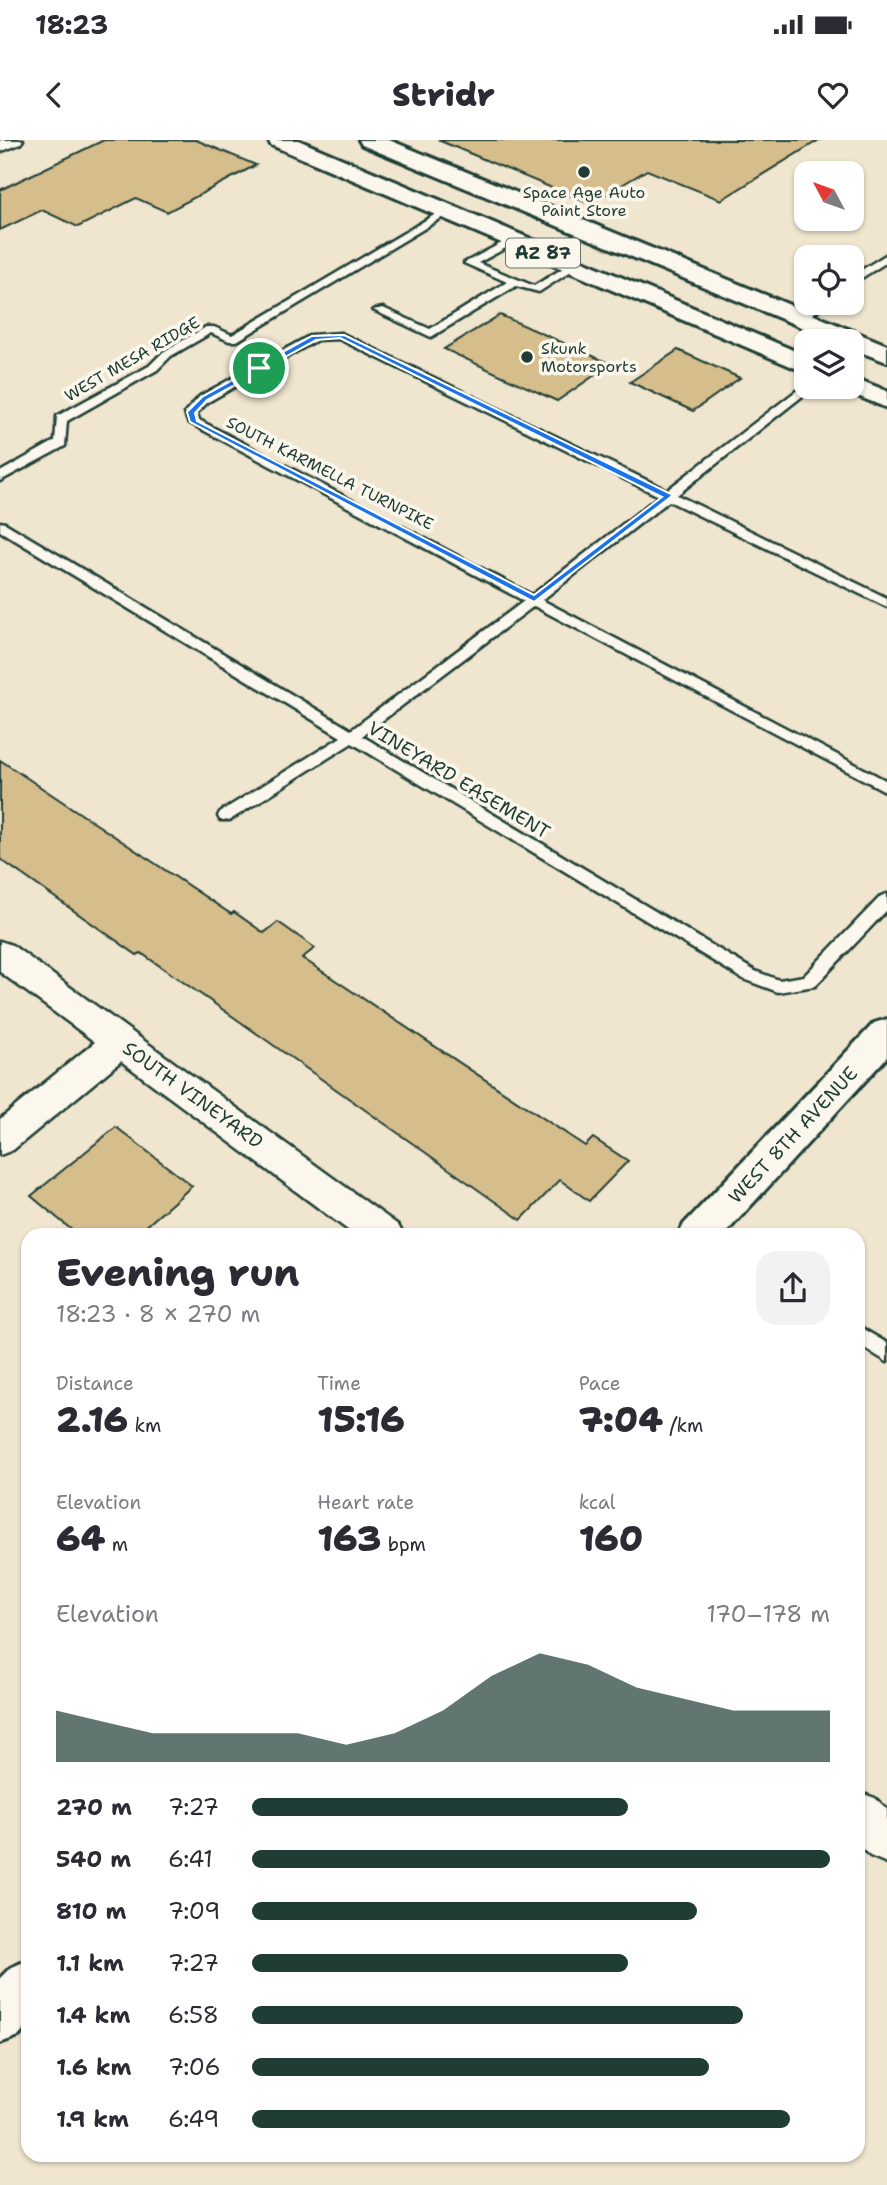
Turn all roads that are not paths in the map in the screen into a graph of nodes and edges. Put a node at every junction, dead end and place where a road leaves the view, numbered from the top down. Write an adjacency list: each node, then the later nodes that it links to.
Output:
1 (13, 140): 4 (street)
2 (279, 140): 5 (main road, AZ 87)
3 (370, 140): 13 (main road, AZ 87)
4 (0, 146)
5 (446, 211): 6 (main road, AZ 87); 19 (lane, WEST MESA RIDGE)
6 (513, 240): 8 (main road, AZ 87); 10 (lane)
7 (887, 257): 9 (lane)
8 (574, 266): 10 (lane); 15 (main road, AZ 87)
9 (864, 273)
10 (515, 282): 11 (lane)
11 (379, 310)
12 (804, 315): 13 (lane)
13 (800, 318): 14 (main road, AZ 87)
14 (887, 354)
15 (794, 359)
16 (864, 390): 18 (main road)
17 (794, 398): 20 (lane)
18 (887, 400)
19 (0, 477)
20 (668, 496): 22 (lane); 22 (lane, SOUTH KARMELLA TURNPIKE); 23 (lane, SOUTH KARMELLA TURNPIKE)
21 (0, 526): 24 (lane, VINEYARD EASEMENT)
22 (534, 599): 24 (lane); 25 (lane, SOUTH KARMELLA TURNPIKE)
23 (887, 603)
24 (349, 738): 26 (lane); 27 (lane, VINEYARD EASEMENT)
25 (887, 787)
26 (225, 816)
27 (887, 900)
28 (0, 954): 30 (street, SOUTH VINEYARD)
29 (887, 1033): 33 (main road, WEST 8TH AVENUE)
30 (120, 1042): 31 (street); 32 (street, SOUTH VINEYARD)
31 (0, 1140)
32 (374, 1228)
33 (710, 1228)
34 (865, 1339): 35 (lane)
35 (887, 1354)
36 (865, 1821): 37 (street)
37 (887, 1839)
38 (21, 1994): 39 (main road)
39 (0, 2017)

